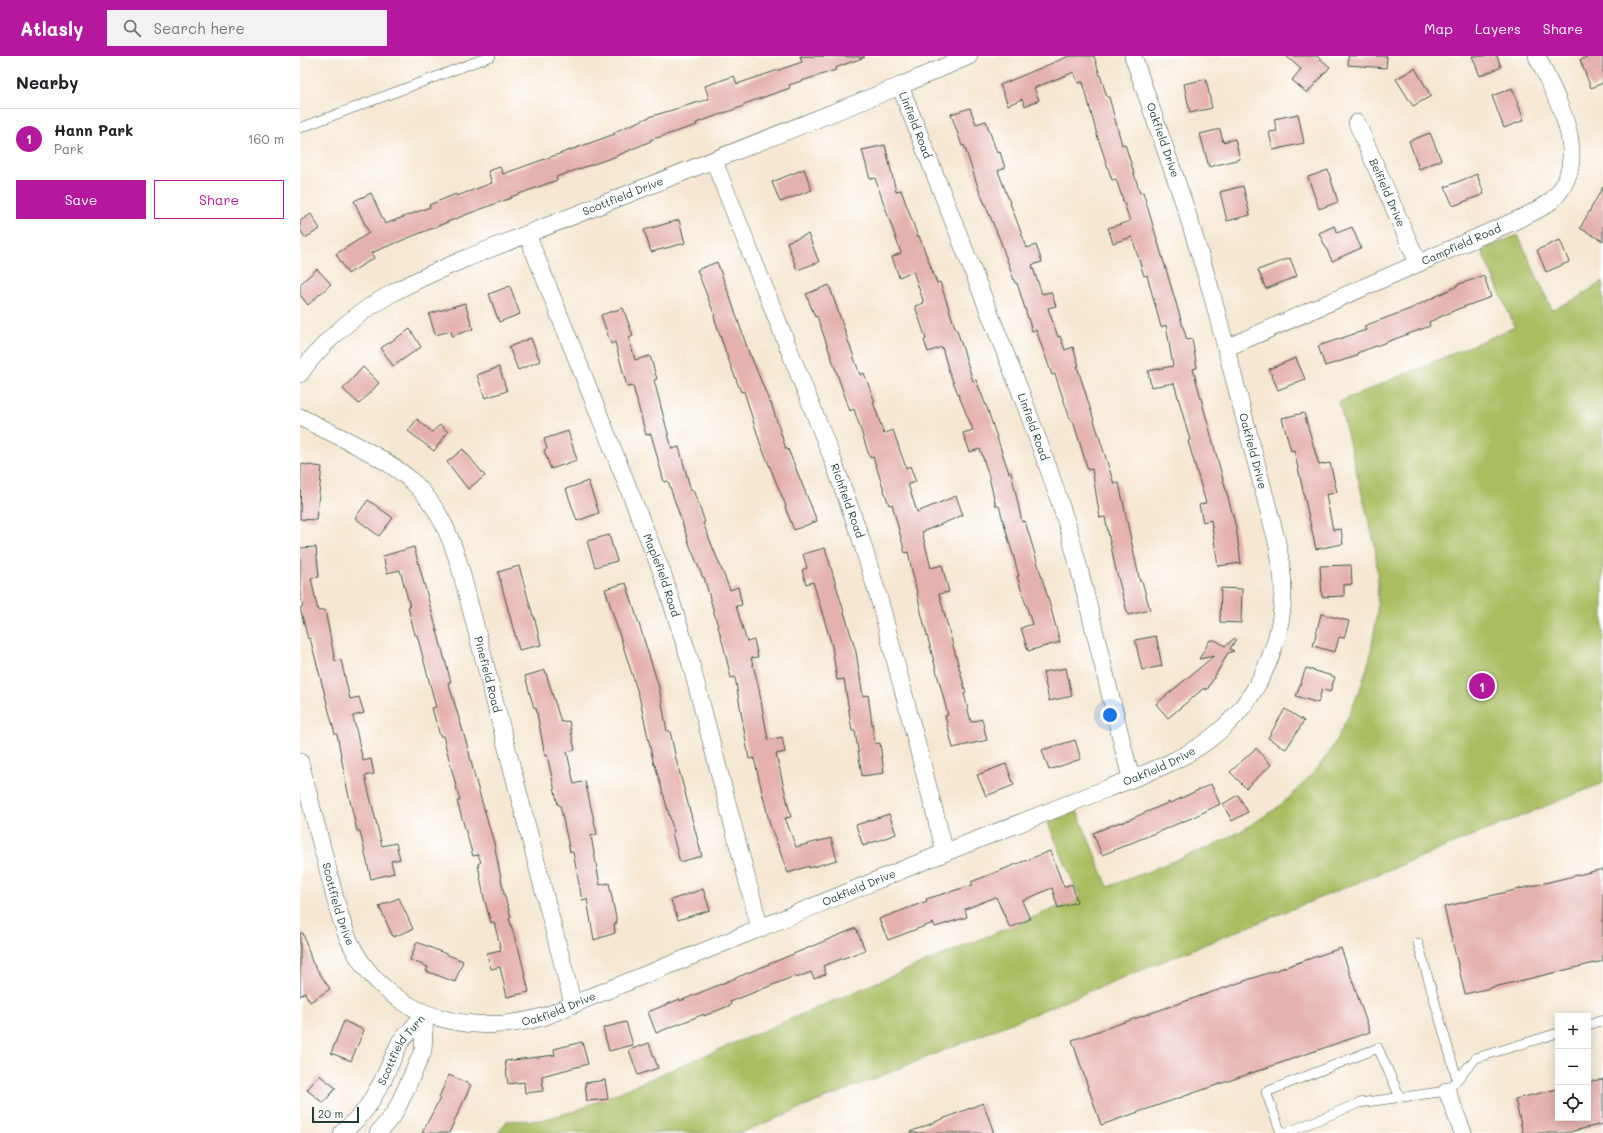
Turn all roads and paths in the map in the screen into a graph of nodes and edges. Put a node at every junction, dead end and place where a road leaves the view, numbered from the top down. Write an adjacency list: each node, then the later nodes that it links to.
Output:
1 (491, 56): 7 (lane)
2 (970, 56): 5 (street, Scottfield Drive)
3 (1134, 56): 11 (street, Oakfield Drive)
4 (1537, 56): 10 (street, Campfield Road)
5 (900, 86): 8 (street, Scottfield Drive); 15 (street, Linfield Road)
6 (1357, 123): 10 (street, Belfield Drive)
7 (300, 128)
8 (714, 161): 9 (street, Scottfield Drive); 16 (street, Richfield Road)
9 (528, 234): 12 (street, Scottfield Drive); 17 (street, Maplefield Road)
10 (1418, 263): 11 (street, Campfield Road)
11 (1226, 348): 15 (street, Oakfield Drive)
12 (300, 374)
13 (300, 417): 19 (street, Pinefield Road)
14 (300, 762): 20 (street, Scottfield Drive)
15 (1131, 779): 16 (street, Oakfield Drive)
16 (945, 852): 17 (street, Oakfield Drive)
17 (760, 929): 19 (street, Oakfield Drive)
18 (1418, 943): 24 (lane)
19 (573, 1004): 20 (street, Oakfield Drive)
20 (425, 1014): 26 (street, Scottfield Turn); 27 (street, Scottfield Turn)
21 (1603, 1020): 22 (lane)
22 (1591, 1023)
23 (1555, 1035): 24 (lane)
24 (1452, 1085): 25 (lane); 30 (street)
25 (1400, 1097): 28 (lane); 29 (lane)
26 (342, 1133)
27 (378, 1133)
28 (1281, 1133)
29 (1286, 1133)
30 (1463, 1133)

